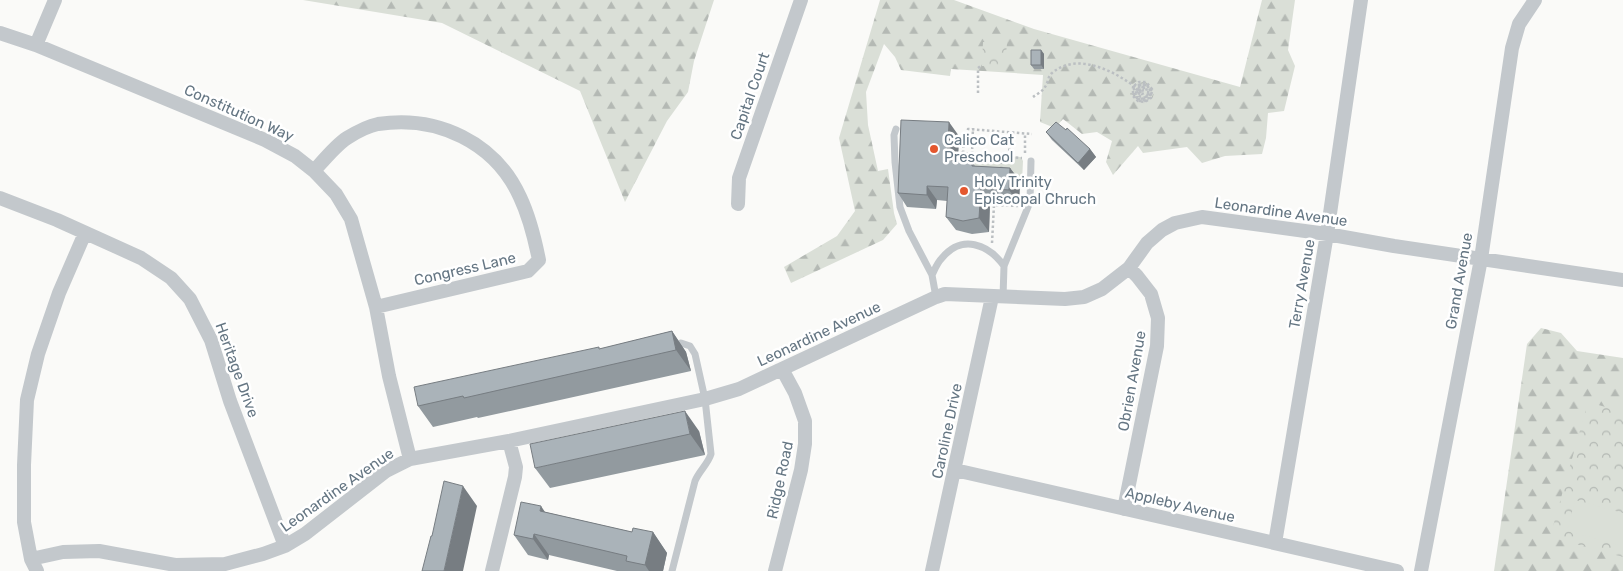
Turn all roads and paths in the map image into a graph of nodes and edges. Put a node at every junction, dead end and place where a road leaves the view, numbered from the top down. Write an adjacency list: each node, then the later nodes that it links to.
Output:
1 (55, 0): 6 (street)
2 (801, 0): 25 (street, Capital Court)
3 (1360, 0): 28 (street, Terry Avenue)
4 (1535, 0): 30 (street, Grand Avenue)
5 (0, 33): 6 (street, Constitution Way)
6 (36, 45): 23 (street, Constitution Way)
7 (982, 65): 8 (path)
8 (978, 93)
9 (1144, 93): 10 (path)
10 (1033, 97)
11 (896, 129): 33 (lane)
12 (973, 129): 13 (path); 16 (path); 17 (path)
13 (1010, 132): 14 (path); 19 (path)
14 (1025, 134): 15 (path); 20 (path)
15 (1032, 134)
16 (963, 153): 17 (path); 21 (path)
17 (972, 154): 18 (path)
18 (1002, 156): 19 (path); 22 (path)
19 (1009, 156): 20 (path)
20 (1026, 160): 31 (lane)
21 (959, 166)
22 (992, 169)
23 (314, 171): 37 (street, Constitution Way); 37 (street, Congress Lane)
24 (0, 198): 27 (street, Heritage Drive)
25 (738, 204)
26 (1020, 206): 29 (path)
27 (85, 233): 46 (street, Heritage Drive); 47 (street)
28 (1327, 234): 30 (street, Leonardine Avenue); 32 (street, Leonardine Avenue); 45 (street, Terry Avenue)
29 (991, 252): 31 (lane); 33 (lane)
30 (1481, 259): 34 (street, Leonardine Avenue); 53 (street, Grand Avenue)
31 (1004, 266): 36 (lane)
32 (1129, 268): 36 (street, Leonardine Avenue); 44 (street, Obrien Avenue)
33 (932, 275): 35 (lane)
34 (1623, 280)
35 (936, 297): 36 (street, Leonardine Avenue); 39 (street, Leonardine Avenue)
36 (998, 297): 43 (street, Caroline Drive)
37 (376, 306): 42 (street, Constitution Way)
38 (681, 343): 40 (lane)
39 (782, 369): 40 (street, Leonardine Avenue); 50 (street, Ridge Road)
40 (705, 399): 41 (street, Leonardine Avenue); 49 (lane)
41 (509, 441): 42 (street, Leonardine Avenue); 48 (street)
42 (410, 460): 46 (street, Leonardine Avenue)
43 (955, 470): 44 (street, Appleby Avenue); 51 (street, Caroline Drive)
44 (1124, 509): 45 (street, Appleby Avenue)
45 (1275, 543): 52 (street, Appleby Avenue)
46 (285, 546): 47 (street, Leonardine Avenue)
47 (34, 565)
48 (492, 571)
49 (672, 571)
50 (775, 571)
51 (932, 571)
52 (1397, 571)
53 (1421, 571)

